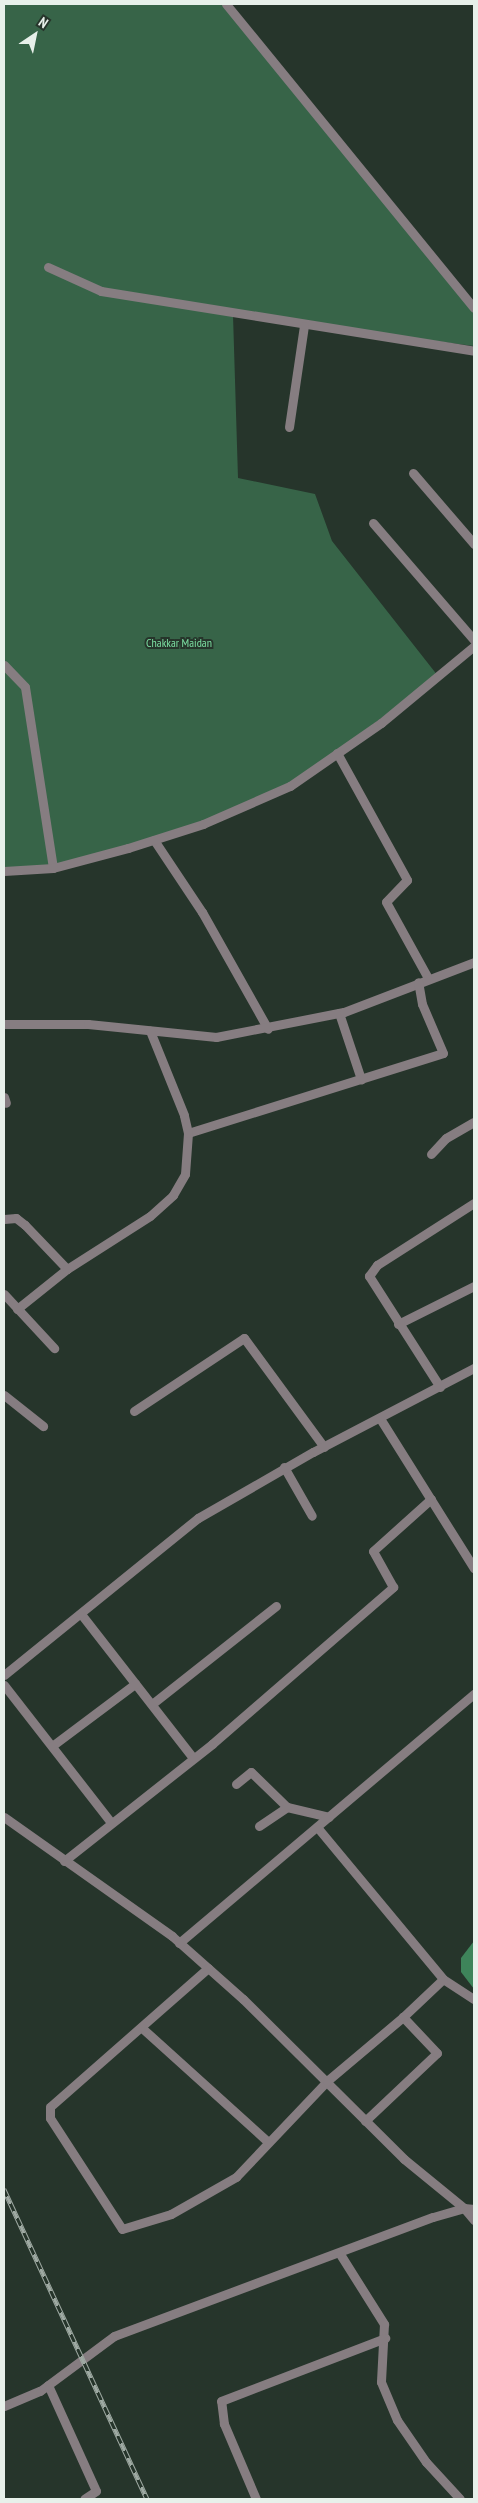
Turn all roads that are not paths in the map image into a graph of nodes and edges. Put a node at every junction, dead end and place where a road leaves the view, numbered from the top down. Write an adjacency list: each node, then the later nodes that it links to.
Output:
1 (226, 4): 3 (street)
2 (48, 267): 4 (street)
3 (474, 308)
4 (304, 326): 5 (street); 6 (street)
5 (474, 351)
6 (289, 427)
7 (413, 473): 9 (street)
8 (373, 523): 10 (street)
9 (474, 544)
10 (474, 640)
11 (474, 646): 13 (street)
12 (4, 665): 15 (street)
13 (337, 753): 14 (street); 18 (street)
14 (154, 840): 15 (street); 22 (street)
15 (53, 868): 16 (street)
16 (4, 871)
17 (474, 962): 18 (street)
18 (428, 978): 19 (street)
19 (418, 982): 20 (street); 24 (street)
20 (339, 1013): 22 (street); 24 (street)
21 (4, 1024): 23 (street)
22 (268, 1029): 23 (street)
23 (150, 1031): 26 (street)
24 (361, 1079): 26 (street)
25 (474, 1122): 27 (street)
26 (188, 1134): 30 (street)
27 (431, 1154)
28 (474, 1203): 34 (street)
29 (4, 1219): 30 (street)
30 (67, 1269): 33 (street)
31 (474, 1286): 34 (street)
32 (4, 1294): 33 (street)
33 (17, 1309): 35 (street)
34 (398, 1324): 37 (street)
35 (54, 1348)
36 (474, 1368): 37 (street)
37 (440, 1387): 40 (street)
38 (4, 1394): 41 (street)
39 (134, 1411): 42 (street)
40 (381, 1420): 42 (street); 44 (street)
41 (43, 1426)
42 (324, 1447): 43 (street)
43 (284, 1468): 45 (street); 48 (street)
44 (431, 1499): 46 (street); 55 (street)
45 (312, 1516)
46 (474, 1568)
47 (276, 1606): 53 (street)
48 (81, 1614): 49 (street); 50 (street)
49 (4, 1675)
50 (135, 1684): 53 (street); 54 (street)
51 (4, 1685): 54 (street)
52 (474, 1694): 59 (street)
53 (152, 1704): 55 (street)
54 (52, 1746): 60 (street)
55 (193, 1758): 60 (street)
56 (236, 1784): 57 (street)
57 (287, 1807): 59 (street); 61 (street)
58 (4, 1817): 63 (street)
59 (328, 1817): 62 (street)
60 (110, 1821): 63 (street)
61 (259, 1826)
62 (317, 1826): 64 (street); 66 (street)
63 (64, 1861): 64 (street)
64 (180, 1943): 65 (street)
65 (208, 1968): 69 (street); 70 (street)
66 (443, 1979): 67 (street); 68 (street)
67 (474, 1998)
68 (403, 2017): 70 (street); 71 (street)
69 (142, 2028): 72 (street); 72 (street)
70 (327, 2081): 71 (street); 72 (street)
71 (365, 2121): 73 (street)
72 (267, 2141)
73 (464, 2208): 74 (street); 75 (street); 76 (street)
74 (474, 2209)
75 (474, 2220)
76 (340, 2254): 77 (street); 78 (street)
77 (385, 2338): 81 (street); 82 (street)
78 (48, 2385): 79 (street); 80 (street)
79 (4, 2406)
80 (84, 2499)
81 (256, 2499)
82 (460, 2499)

